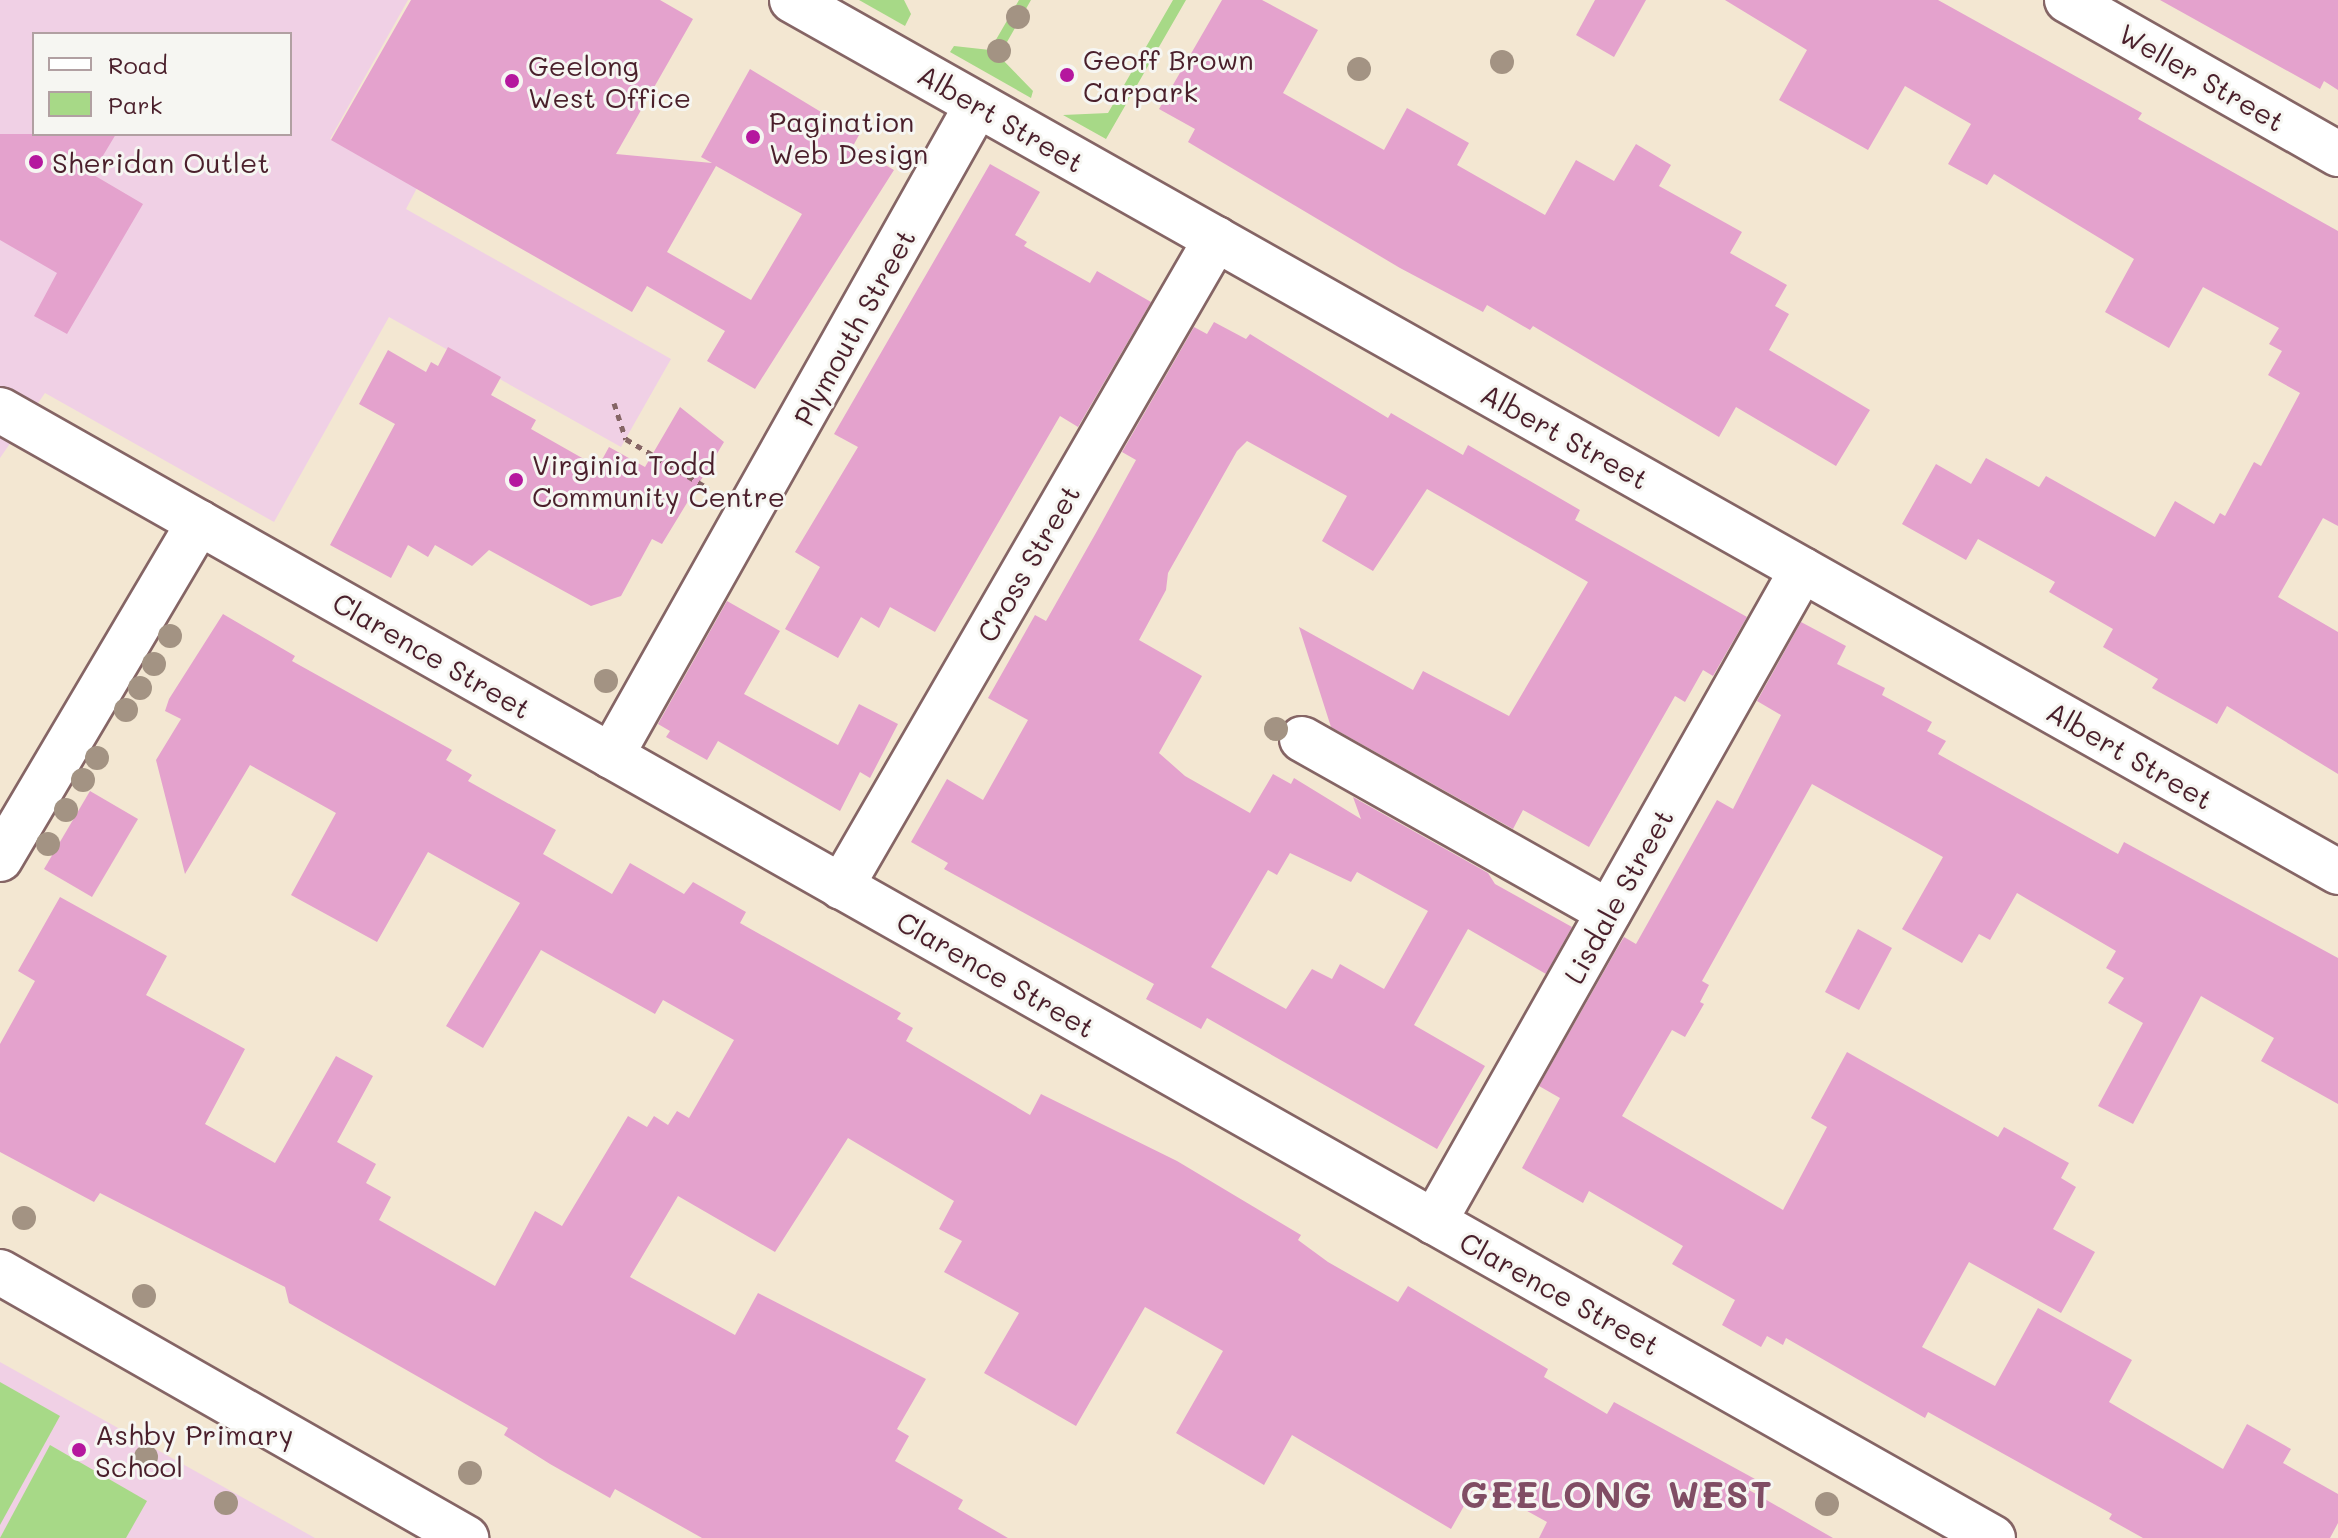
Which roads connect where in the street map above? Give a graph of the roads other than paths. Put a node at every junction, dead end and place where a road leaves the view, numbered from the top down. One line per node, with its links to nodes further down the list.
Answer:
1 (792, 0): 3 (street, Albert Street)
2 (2089, 6): 4 (street, Weller Street)
3 (977, 105): 5 (street, Albert Street); 10 (street, Plymouth Street)
4 (2338, 154)
5 (1216, 239): 8 (street, Albert Street); 13 (street, Cross Street)
6 (0, 410): 7 (street, Clarence Street)
7 (199, 523): 10 (street, Clarence Street); 11 (street)
8 (1802, 570): 12 (street, Albert Street); 14 (street, Lisdale Street)
9 (1302, 739): 14 (street)
10 (611, 756): 13 (street, Clarence Street)
11 (0, 859)
12 (2338, 872)
13 (841, 887): 15 (street, Clarence Street)
14 (1609, 912): 15 (street, Lisdale Street)
15 (1434, 1222): 18 (street, Clarence Street)
16 (0, 1272): 17 (street)
17 (466, 1538)
18 (1993, 1538)

